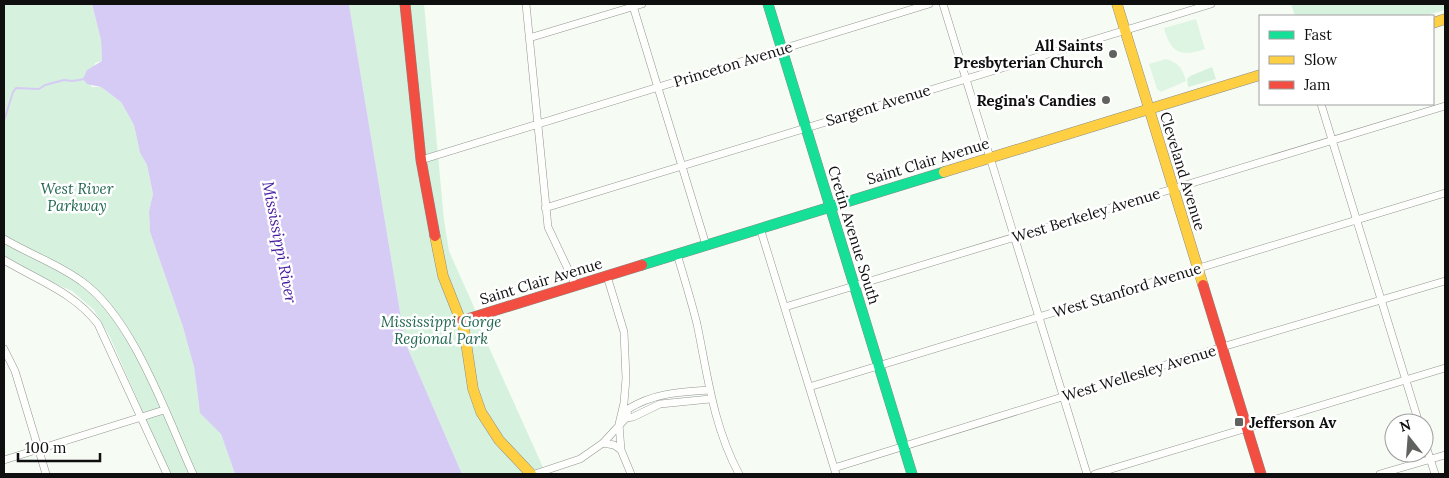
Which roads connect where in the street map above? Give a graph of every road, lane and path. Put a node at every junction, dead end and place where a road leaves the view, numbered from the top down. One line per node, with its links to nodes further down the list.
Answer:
1 (405, 4): 23 (street)
2 (526, 4): 11 (street)
3 (642, 4): 9 (street)
4 (768, 4): 12 (street, Cretin Avenue South)
5 (929, 4): 12 (street, Princeton Avenue)
6 (943, 4): 14 (street)
7 (1117, 4): 10 (street, Cleveland Avenue)
8 (1212, 4): 10 (street, Sargent Avenue)
9 (633, 6): 11 (street); 15 (street)
10 (1125, 29): 14 (street, Sargent Avenue); 18 (street, Cleveland Avenue)
11 (529, 38): 19 (street)
12 (782, 48): 15 (street, Princeton Avenue); 20 (street, Cretin Avenue South)
13 (1259, 75): 18 (street, Saint Clair Avenue)
14 (965, 78): 20 (street, Sargent Avenue); 22 (street)
15 (658, 87): 19 (street, Princeton Avenue); 24 (street)
16 (1321, 105): 21 (street)
17 (1445, 106): 21 (street, West Berkeley Avenue)
18 (1148, 108): 22 (street, Saint Clair Avenue); 25 (street, Cleveland Avenue)
19 (537, 124): 23 (street, Princeton Avenue); 28 (street)
20 (806, 128): 24 (street, Sargent Avenue); 27 (street, Cretin Avenue South)
21 (1332, 140): 25 (street, West Berkeley Avenue); 29 (street)
22 (989, 158): 27 (street, Saint Clair Avenue); 31 (street)
23 (422, 160): 44 (street)
24 (682, 166): 28 (street, Sargent Avenue); 33 (street)
25 (1173, 188): 31 (street, West Berkeley Avenue); 36 (street, Cleveland Avenue)
26 (1445, 193): 29 (street, West Stanford Avenue)
27 (830, 206): 30 (street, Saint Clair Avenue); 40 (street, Cretin Avenue South)
28 (546, 208): 39 (street)
29 (1356, 220): 36 (street, West Stanford Avenue); 41 (street)
30 (760, 228): 33 (street, Saint Clair Avenue); 42 (street)
31 (1014, 237): 40 (street, West Berkeley Avenue); 43 (street)
32 (4, 239): 54 (street)
33 (706, 245): 34 (street, Saint Clair Avenue)
34 (677, 254): 37 (street, Saint Clair Avenue); 51 (street)
35 (4, 260): 56 (street)
36 (1198, 268): 43 (street, West Stanford Avenue); 45 (street, Cleveland Avenue)
37 (607, 276): 39 (street, Saint Clair Avenue); 58 (street)
38 (1445, 281): 41 (street, West Wellesley Avenue)
39 (576, 286): 44 (street, Saint Clair Avenue)
40 (854, 287): 42 (street, West Berkeley Avenue); 47 (street, Cretin Avenue South)
41 (1381, 300): 45 (street, West Wellesley Avenue); 49 (street)
42 (785, 307): 50 (street)
43 (1038, 317): 47 (street, West Stanford Avenue); 52 (street)
44 (461, 321): 70 (street)
45 (1222, 348): 52 (street, West Wellesley Avenue); 59 (street, Cleveland Avenue)
46 (4, 349): 62 (street)
47 (879, 366): 50 (street, West Stanford Avenue); 61 (street, Cretin Avenue South)
48 (1445, 368): 49 (street)
49 (1405, 380): 55 (street); 59 (street)
50 (810, 387): 66 (street)
51 (709, 390): 53 (street); 57 (street)
52 (1063, 397): 61 (street, West Wellesley Avenue); 75 (street)
53 (710, 398): 57 (street); 73 (street)
54 (164, 410): 56 (street); 69 (street)
55 (1416, 413)
56 (141, 418): 62 (street); 68 (street)
57 (626, 418): 58 (street)
58 (619, 424): 60 (street); 63 (street)
59 (1247, 428): 76 (street); 77 (street, Cleveland Avenue)
60 (603, 443): 63 (street); 71 (street)
61 (903, 446): 66 (street, West Wellesley Avenue); 74 (street, Cretin Avenue South)
62 (38, 450): 64 (street); 67 (street)
63 (621, 450): 72 (street)
64 (4, 460)
65 (1417, 463): 78 (street)
66 (835, 471)
67 (46, 474)
68 (166, 474)
69 (193, 474)
70 (531, 474)
71 (535, 474)
72 (631, 474)
73 (739, 474)
74 (912, 474)
75 (1087, 474)
76 (1095, 474)
77 (1261, 474)
78 (1380, 474)

